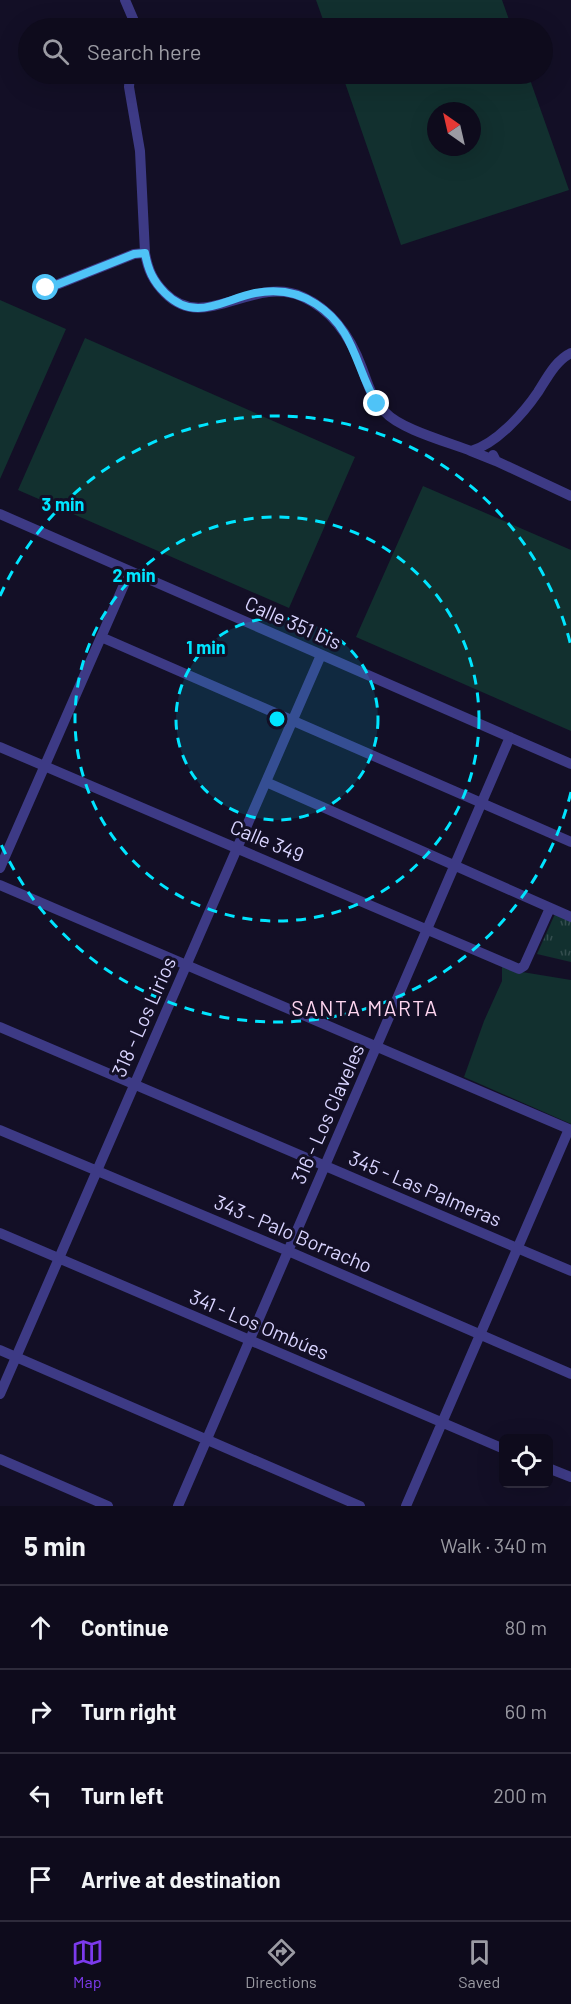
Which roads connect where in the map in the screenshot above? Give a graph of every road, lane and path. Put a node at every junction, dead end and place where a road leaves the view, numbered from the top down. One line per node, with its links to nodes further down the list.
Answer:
1 (125, 0): 2 (street)
2 (133, 18)
3 (129, 84): 4 (street)
4 (145, 253): 5 (street); 8 (street)
5 (46, 288)
6 (571, 352): 7 (street)
7 (489, 444): 8 (street); 9 (street)
8 (471, 452): 9 (street)
9 (496, 461): 10 (street)
10 (571, 496)
11 (0, 514): 12 (street, Calle 351 bis)
12 (130, 571): 13 (street); 14 (street, Calle 351 bis)
13 (101, 637): 15 (street); 19 (street)
14 (321, 655): 15 (street, 318 - Los Lirios); 16 (street, Calle 351 bis)
15 (293, 719): 20 (street, 318 - Los Lirios); 21 (street)
16 (510, 737): 18 (street, Calle 351 bis); 21 (street, 316 - Los Claveles)
17 (0, 747): 19 (street, Calle 349)
18 (571, 764)
19 (45, 766): 23 (street, Calle 349); 25 (street)
20 (266, 782): 23 (street, 318 - Los Lirios); 24 (street)
21 (481, 804): 22 (street); 24 (street, 316 - Los Claveles)
22 (571, 842)
23 (237, 848): 29 (street, Calle 349); 30 (street, 318 - Los Lirios)
24 (454, 866): 27 (street); 29 (street, 316 - Los Claveles)
25 (0, 868)
26 (0, 885): 30 (street)
27 (550, 908): 28 (street); 29 (street, Calle 349)
28 (571, 917)
29 (427, 930): 32 (street, 316 - Los Claveles)
30 (186, 965): 32 (street); 33 (street, 318 - Los Lirios)
31 (0, 1027): 33 (street, 345 - Las Palmeras)
32 (376, 1047): 35 (street); 36 (street, 316 - Los Claveles)
33 (134, 1085): 36 (street, 345 - Las Palmeras); 37 (street, 318 - Los Lirios)
34 (0, 1130): 37 (street, 343 - Palo Borracho)
35 (570, 1130): 39 (street)
36 (325, 1166): 39 (street, 345 - Las Palmeras); 40 (street, 316 - Los Claveles)
37 (96, 1172): 40 (street, 343 - Palo Borracho); 41 (street, 318 - Los Lirios)
38 (0, 1233): 41 (street, 341 - Los Ombúes)
39 (516, 1248): 42 (street, 345 - Las Palmeras); 43 (street)
40 (288, 1251): 43 (street, 343 - Palo Borracho); 44 (street, 316 - Los Claveles)
41 (58, 1259): 44 (street, 341 - Los Ombúes); 46 (street, 318 - Los Lirios)
42 (571, 1271)
43 (480, 1334): 47 (street, 343 - Palo Borracho); 49 (street)
44 (250, 1340): 49 (street, 341 - Los Ombúes); 50 (street, 316 - Los Claveles)
45 (0, 1350): 46 (street)
46 (16, 1357): 48 (street, 318 - Los Lirios); 50 (street)
47 (571, 1374)
48 (0, 1394)
49 (441, 1424): 51 (street, 341 - Los Ombúes); 58 (street)
50 (206, 1440): 56 (street, 316 - Los Claveles); 57 (street)
51 (499, 1447)
52 (0, 1459): 55 (street)
53 (553, 1470): 54 (street)
54 (571, 1477)
55 (108, 1506)
56 (178, 1506)
57 (360, 1506)
58 (406, 1506)

